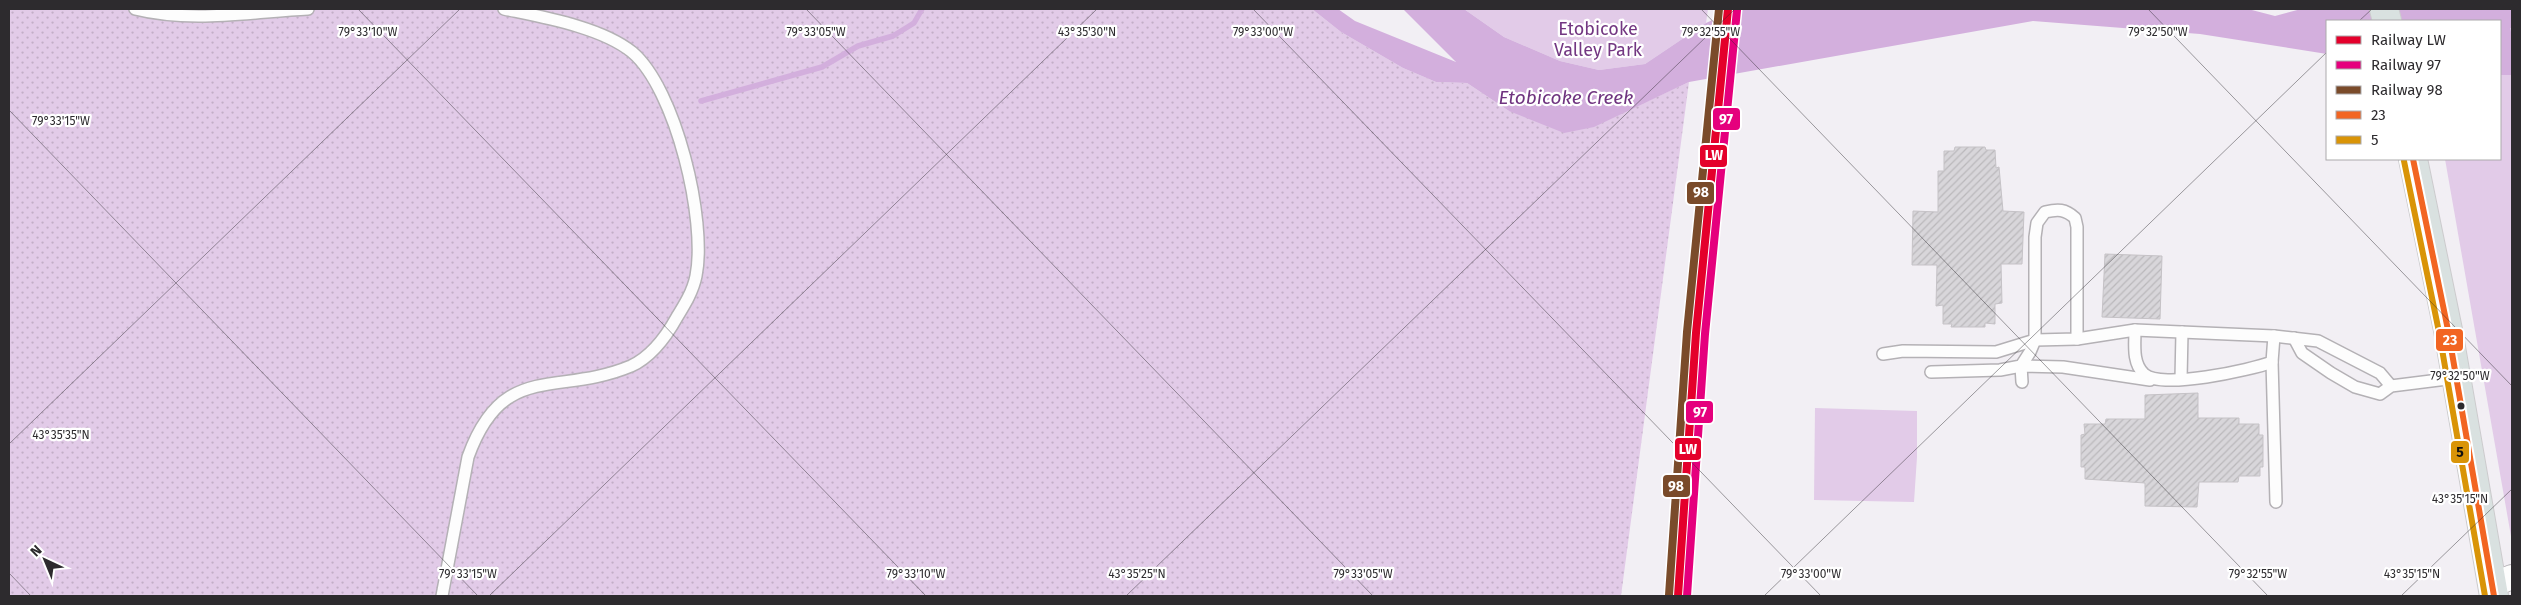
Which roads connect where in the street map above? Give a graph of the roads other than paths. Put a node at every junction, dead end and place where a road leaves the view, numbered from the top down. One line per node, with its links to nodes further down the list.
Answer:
1 (135, 9): 2 (lane)
2 (308, 9)
3 (504, 9): 22 (lane)
4 (2413, 160): 15 (main road)
5 (2135, 330): 6 (lane); 9 (lane); 17 (lane)
6 (2182, 332): 7 (lane); 16 (lane)
7 (2274, 336): 8 (lane); 12 (lane)
8 (2294, 338): 19 (lane); 19 (lane)
9 (2077, 339): 10 (lane); 10 (lane)
10 (2035, 340): 11 (lane); 13 (lane)
11 (1883, 354)
12 (2272, 362): 16 (lane); 20 (lane)
13 (2021, 366): 14 (lane); 17 (lane); 18 (lane)
14 (1931, 372)
15 (2455, 378): 19 (lane); 21 (main road)
16 (2182, 379): 17 (lane)
17 (2153, 380)
18 (2022, 382)
19 (2391, 386)
20 (2276, 502)
21 (2499, 586)
22 (442, 596)

